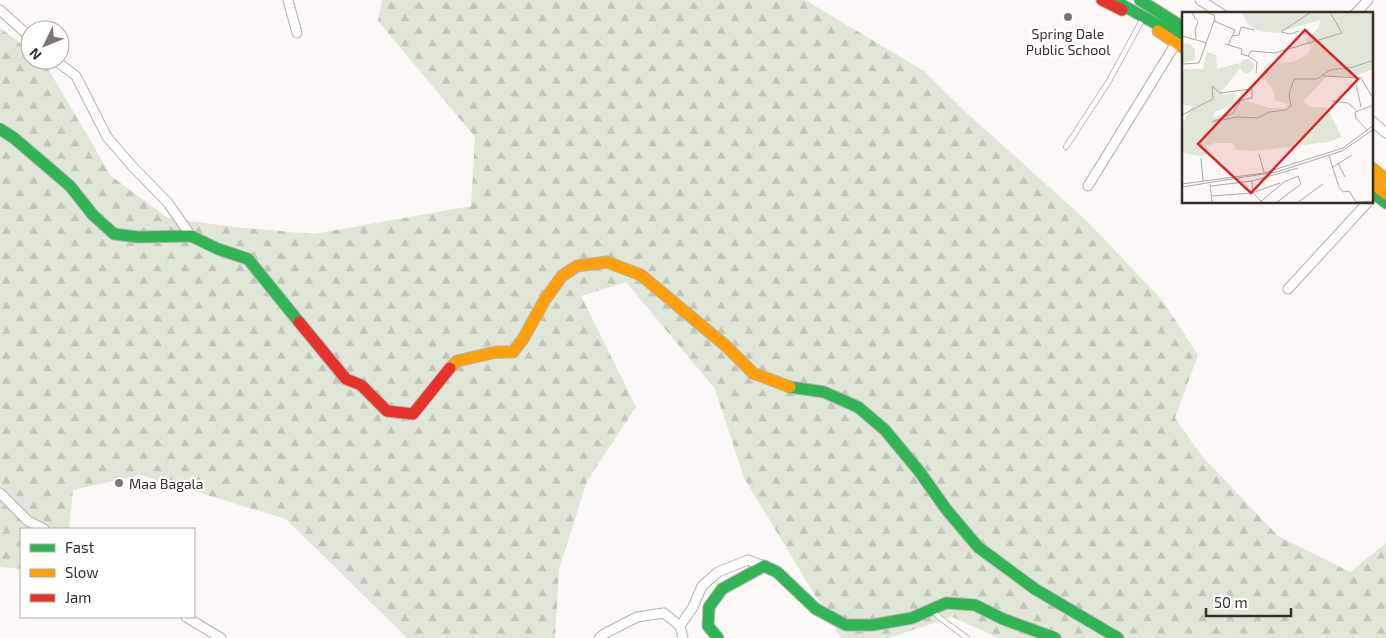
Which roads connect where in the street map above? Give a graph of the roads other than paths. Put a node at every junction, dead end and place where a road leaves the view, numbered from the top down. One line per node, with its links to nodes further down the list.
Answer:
1 (288, 0): 15 (street)
2 (1102, 0): 12 (street)
3 (1112, 0): 16 (street)
4 (1140, 0): 13 (street)
5 (1152, 0): 11 (street)
6 (1200, 0): 9 (street)
7 (1368, 0): 10 (street)
8 (0, 10): 14 (street)
9 (1219, 12)
10 (1358, 12)
11 (1182, 19)
12 (1142, 20): 16 (street); 21 (lane)
13 (1182, 27)
14 (20, 28)
15 (298, 32)
16 (1181, 43): 26 (street)
17 (68, 70): 30 (street)
18 (1374, 123): 20 (street)
19 (0, 129): 30 (street)
20 (1386, 133)
21 (1066, 147)
22 (1374, 163): 24 (street)
23 (1374, 170): 25 (street)
24 (1386, 172)
25 (1386, 179)
26 (1088, 186)
27 (1375, 196): 28 (street)
28 (1386, 203)
29 (1368, 204): 31 (street)
30 (191, 236): 44 (street)
31 (1288, 289)
32 (0, 493): 33 (street)
33 (42, 528)
34 (764, 566): 35 (street); 37 (street); 41 (street)
35 (931, 609): 42 (lane); 43 (street)
36 (188, 618): 38 (street)
37 (680, 626): 39 (street); 40 (street)
38 (221, 638)
39 (599, 638)
40 (683, 638)
41 (718, 638)
42 (967, 638)
43 (1055, 638)
44 (1118, 638)

